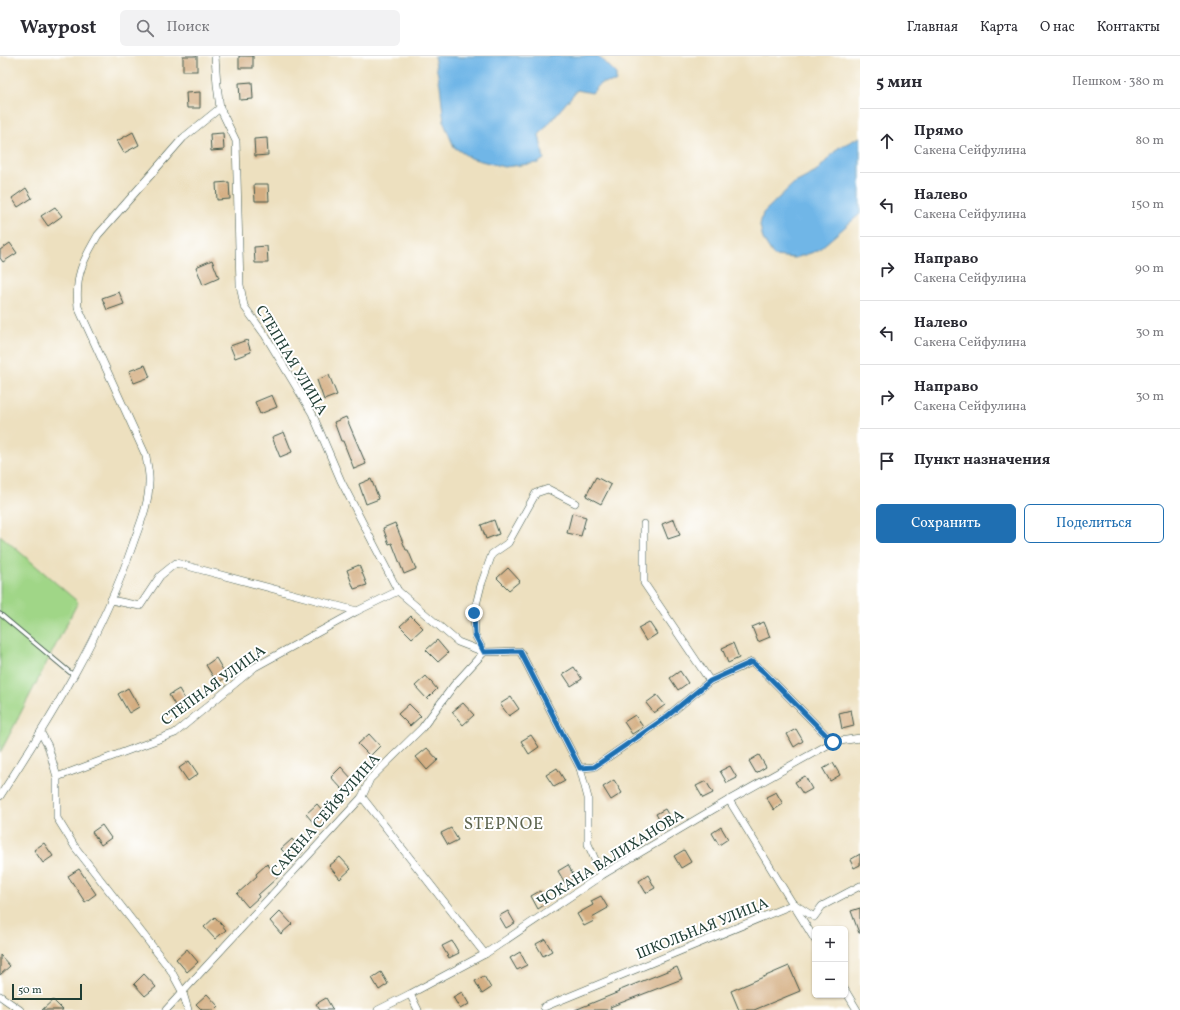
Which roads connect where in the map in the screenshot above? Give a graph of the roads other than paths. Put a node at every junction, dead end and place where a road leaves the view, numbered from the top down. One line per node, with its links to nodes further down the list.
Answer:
1 (215, 56): 2 (street, СТЕПНАЯ УЛИЦА)
2 (220, 108): 5 (street, СТЕПНАЯ УЛИЦА); 6 (street)
3 (575, 503): 9 (street)
4 (644, 524): 11 (street)
5 (398, 591): 7 (street, СТЕПНАЯ УЛИЦА); 9 (street, СТЕПНАЯ УЛИЦА)
6 (111, 600): 7 (street); 10 (street)
7 (357, 611): 16 (street, СТЕПНАЯ УЛИЦА)
8 (0, 614): 10 (lane)
9 (484, 652): 15 (street); 18 (street, САКЕНА СЕЙФУЛИНА)
10 (74, 676): 12 (street)
11 (710, 681): 14 (street); 15 (street)
12 (41, 733): 16 (street); 17 (street)
13 (860, 738): 14 (street, ЧОКАНА ВАЛИХАНОВА)
14 (833, 742): 19 (street, ЧОКАНА ВАЛИХАНОВА)
15 (580, 768): 20 (street)
16 (57, 777): 25 (street)
17 (0, 796)
18 (362, 797): 24 (street); 25 (street, САКЕНА СЕЙФУЛИНА)
19 (729, 800): 20 (street, ЧОКАНА ВАЛИХАНОВА); 22 (street)
20 (602, 875): 24 (street, ЧОКАНА ВАЛИХАНОВА)
21 (860, 886): 22 (street)
22 (794, 904): 23 (street); 29 (street, ШКОЛЬНАЯ УЛИЦА)
23 (812, 935)
24 (485, 954): 26 (street, ЧОКАНА ВАЛИХАНОВА)
25 (183, 993): 31 (street, САКЕНА СЕЙФУЛИНА); 32 (street)
26 (410, 994): 33 (street, ЧОКАНА ВАЛИХАНОВА); 34 (street)
27 (848, 995): 35 (street)
28 (0, 996): 30 (street)
29 (544, 1007)
30 (20, 1010)
31 (166, 1010)
32 (188, 1010)
33 (378, 1010)
34 (418, 1010)
35 (857, 1010)

